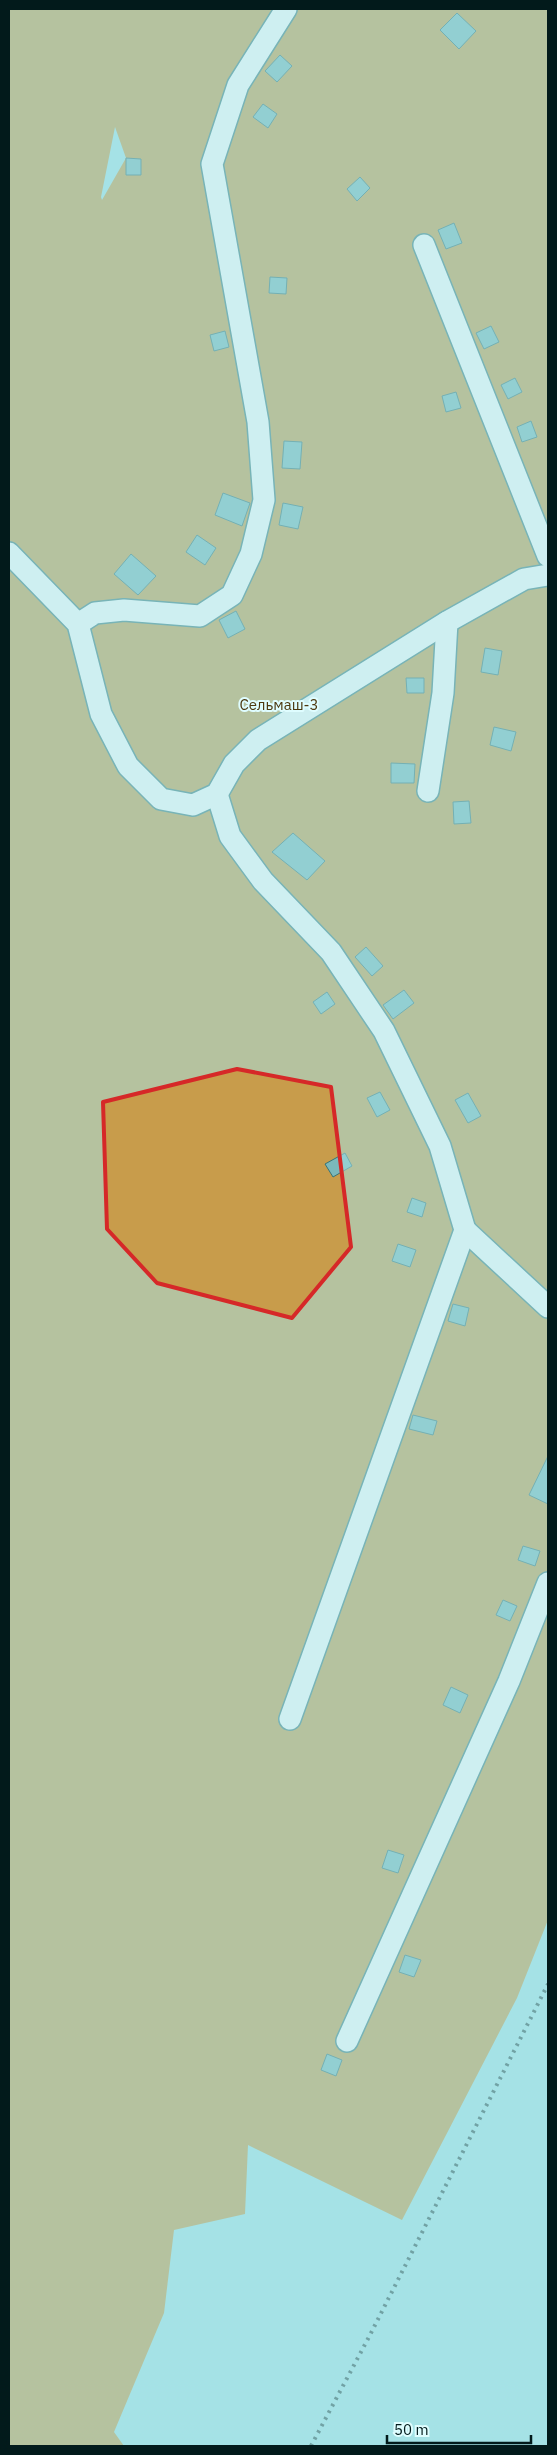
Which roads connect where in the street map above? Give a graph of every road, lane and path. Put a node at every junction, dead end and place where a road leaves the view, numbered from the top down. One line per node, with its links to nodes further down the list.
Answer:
1 (286, 9): 7 (lane)
2 (424, 245): 4 (lane)
3 (9, 553): 7 (lane)
4 (548, 556)
5 (548, 575): 6 (lane)
6 (447, 622): 8 (lane); 9 (lane)
7 (78, 624): 9 (lane)
8 (428, 791)
9 (217, 794): 10 (lane)
10 (465, 1230): 11 (lane); 13 (lane)
11 (548, 1307)
12 (548, 1583): 14 (lane)
13 (290, 1719)
14 (347, 2041)

